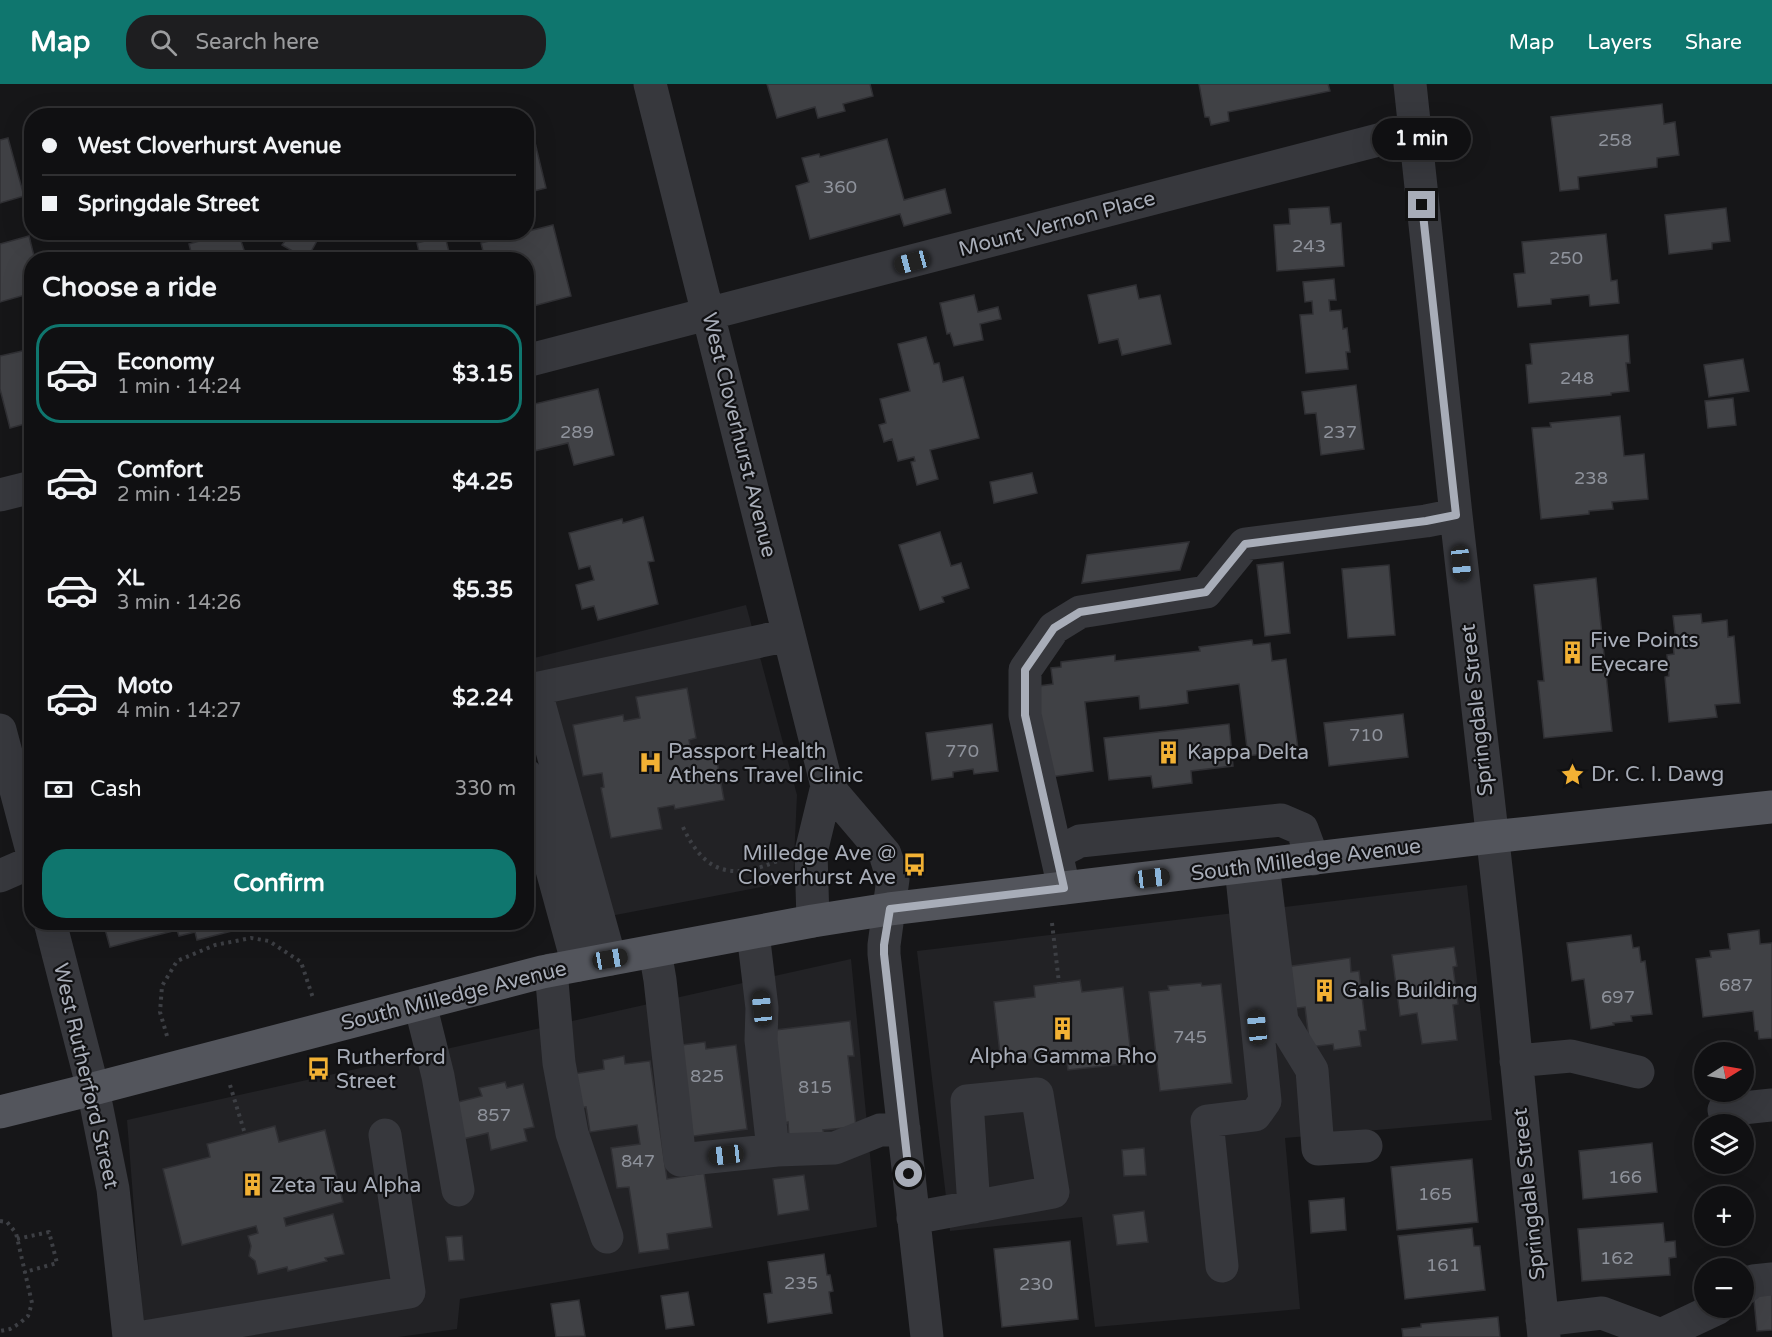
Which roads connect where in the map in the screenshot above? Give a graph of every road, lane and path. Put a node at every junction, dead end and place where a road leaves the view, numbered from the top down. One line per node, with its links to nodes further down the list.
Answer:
1 (650, 84): 4 (street, West Cloverhurst Avenue)
2 (1410, 84): 3 (street, Springdale Street)
3 (1414, 133): 4 (street, Mount Vernon Place); 8 (street, Springdale Street)
4 (708, 315): 5 (street, Mount Vernon Place); 9 (street, West Cloverhurst Avenue)
5 (534, 359)
6 (24, 489): 7 (street)
7 (0, 495)
8 (1456, 515): 16 (street, Springdale Street); 18 (street)
9 (789, 635): 11 (street, West Cloverhurst Avenue); 30 (street)
10 (0, 730): 14 (street)
11 (826, 786): 24 (street, West Cloverhurst Avenue); 25 (street, West Cloverhurst Avenue)
12 (1772, 807): 16 (main road, South Milledge Avenue)
13 (534, 816): 31 (street)
14 (24, 821)
15 (683, 827): 19 (path)
16 (1491, 837): 20 (main road, South Milledge Avenue); 36 (street, Springdale Street)
17 (24, 850): 22 (street)
18 (1056, 853): 20 (street); 23 (street)
19 (788, 856)
20 (1313, 859): 21 (main road, South Milledge Avenue)
21 (1252, 866): 23 (main road, South Milledge Avenue); 46 (street); 54 (street)
22 (0, 876)
23 (1064, 888): 24 (main road, South Milledge Avenue)
24 (890, 909): 25 (main road, South Milledge Avenue); 43 (street, West Cloverhurst Avenue)
25 (813, 921): 28 (main road, South Milledge Avenue)
26 (1052, 923): 32 (path)
27 (52, 930): 39 (street, West Rutherford Street)
28 (753, 933): 29 (main road, South Milledge Avenue); 47 (street)
29 (655, 951): 30 (main road, South Milledge Avenue); 47 (street)
30 (610, 959): 31 (main road, South Milledge Avenue)
31 (564, 968): 34 (main road, South Milledge Avenue); 52 (street)
32 (1059, 983)
33 (312, 994): 35 (path)
34 (420, 1004): 39 (main road, South Milledge Avenue); 48 (street)
35 (166, 1032)
36 (1516, 1061): 37 (street); 59 (street, Springdale Street)
37 (1638, 1072)
38 (230, 1084): 44 (path)
39 (93, 1089): 42 (main road, South Milledge Avenue); 62 (street, West Rutherford Street)
40 (1772, 1105): 41 (street)
41 (1724, 1110)
42 (0, 1112)
43 (904, 1129): 47 (street); 50 (street, West Cloverhurst Avenue)
44 (245, 1134)
45 (385, 1135): 63 (street)
46 (1366, 1146)
47 (773, 1150)
48 (458, 1190)
49 (974, 1207): 50 (street)
50 (913, 1218): 64 (street, West Cloverhurst Avenue)
51 (0, 1221): 53 (path)
52 (607, 1237)
53 (17, 1239): 55 (path); 55 (path)
54 (1222, 1266)
55 (25, 1272): 60 (path)
56 (1772, 1279): 57 (street)
57 (1754, 1281)
58 (1698, 1318): 61 (street)
59 (1543, 1329): 61 (street)
60 (0, 1331)
61 (1661, 1336)
62 (129, 1337)
63 (144, 1337)
64 (927, 1337)

